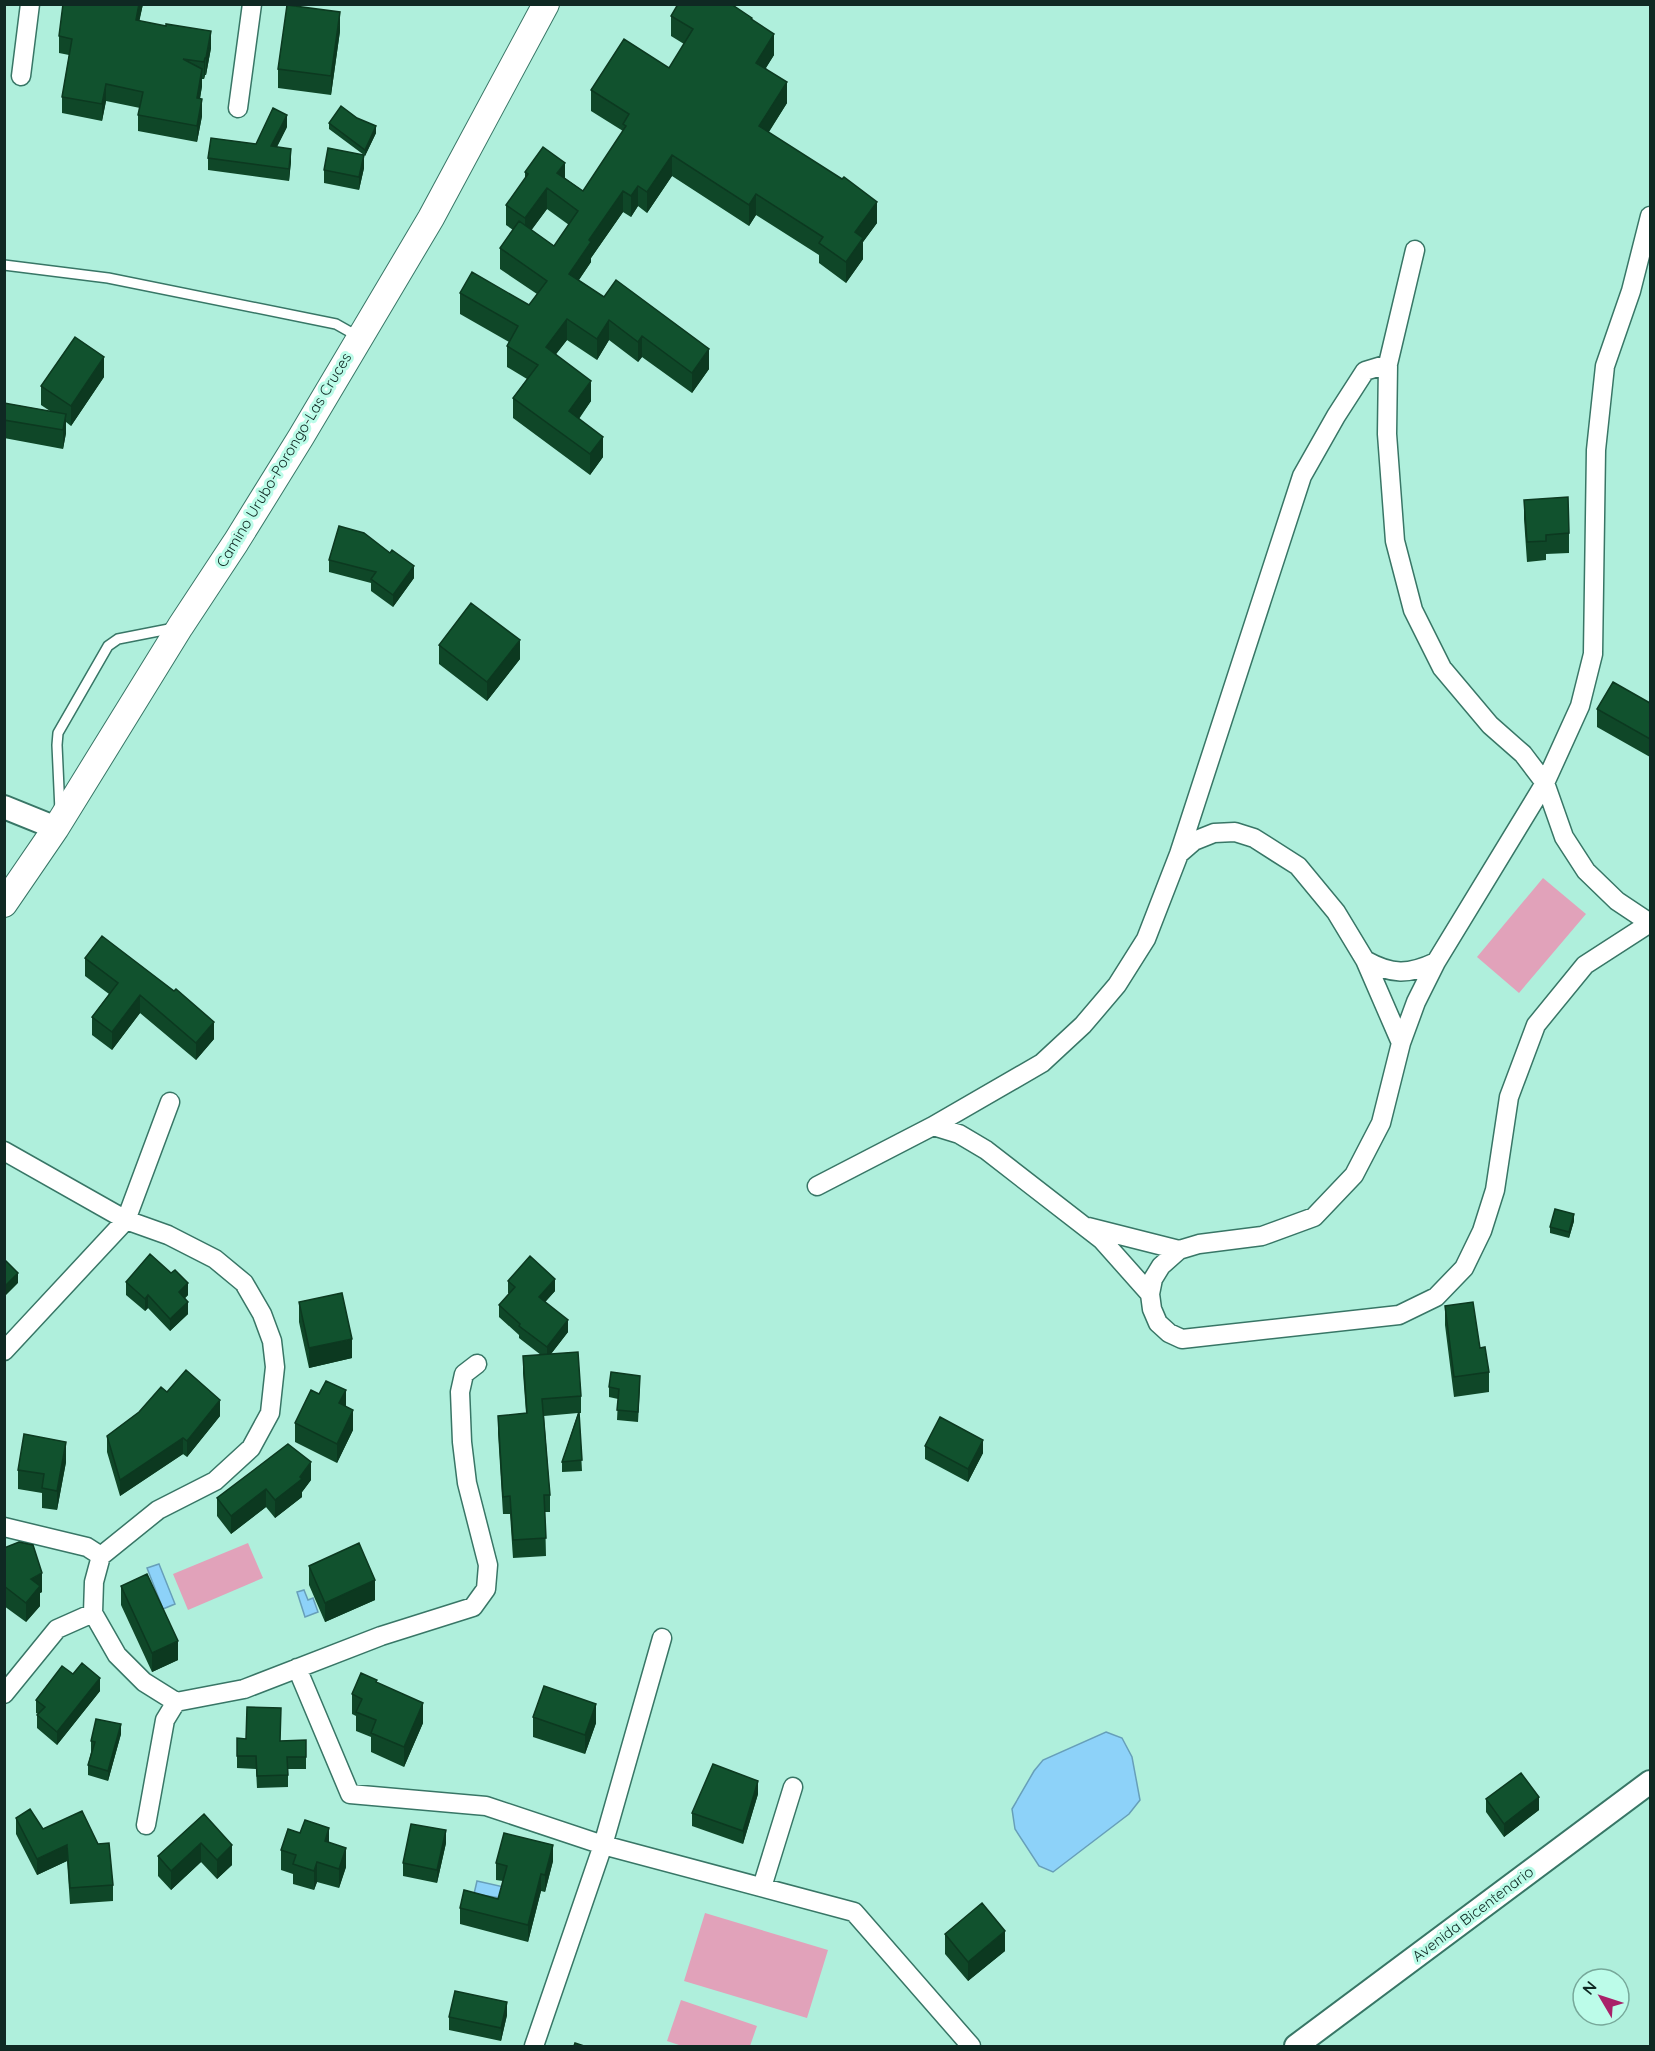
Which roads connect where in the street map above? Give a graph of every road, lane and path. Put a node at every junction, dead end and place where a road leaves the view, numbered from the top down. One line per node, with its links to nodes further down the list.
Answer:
1 (30, 4): 4 (street)
2 (252, 4): 5 (street)
3 (546, 4): 9 (main road, Camino Urubo-Porongo-Las Cruces)
4 (21, 76)
5 (238, 108)
6 (1650, 216): 12 (street)
7 (1415, 250): 10 (street)
8 (4, 265): 9 (lane)
9 (359, 337): 11 (main road, Camino Urubo-Porongo-Las Cruces)
10 (1388, 364): 12 (street); 15 (street)
11 (180, 627): 14 (main road, Camino Urubo-Porongo-Las Cruces); 14 (lane)
12 (1545, 783): 17 (street); 19 (street)
13 (4, 807): 14 (street)
14 (58, 824): 16 (main road, Camino Urubo-Porongo-Las Cruces)
15 (1179, 854): 18 (street); 22 (street)
16 (4, 904)
17 (1650, 923): 28 (street)
18 (1365, 960): 19 (street); 20 (street)
19 (1436, 962): 20 (street)
20 (1401, 1044): 27 (street)
21 (170, 1102): 25 (street)
22 (933, 1126): 24 (street); 26 (street)
23 (4, 1151): 25 (street)
24 (817, 1186)
25 (126, 1220): 29 (street); 32 (street)
26 (1083, 1226): 27 (street); 28 (street)
27 (1179, 1250): 28 (street)
28 (1150, 1294)
29 (4, 1351)
30 (477, 1364): 35 (street)
31 (4, 1527): 32 (street)
32 (101, 1556): 33 (street)
33 (93, 1613): 36 (street); 37 (street)
34 (662, 1638): 41 (street)
35 (297, 1668): 37 (street); 41 (street)
36 (4, 1694)
37 (176, 1702): 40 (street)
38 (1650, 1782): 45 (street, Avenida Bicentenario)
39 (793, 1787): 42 (street)
40 (146, 1825)
41 (603, 1845): 42 (street); 43 (street)
42 (762, 1887): 44 (street)
43 (534, 2046)
44 (971, 2046)
45 (1296, 2046)

